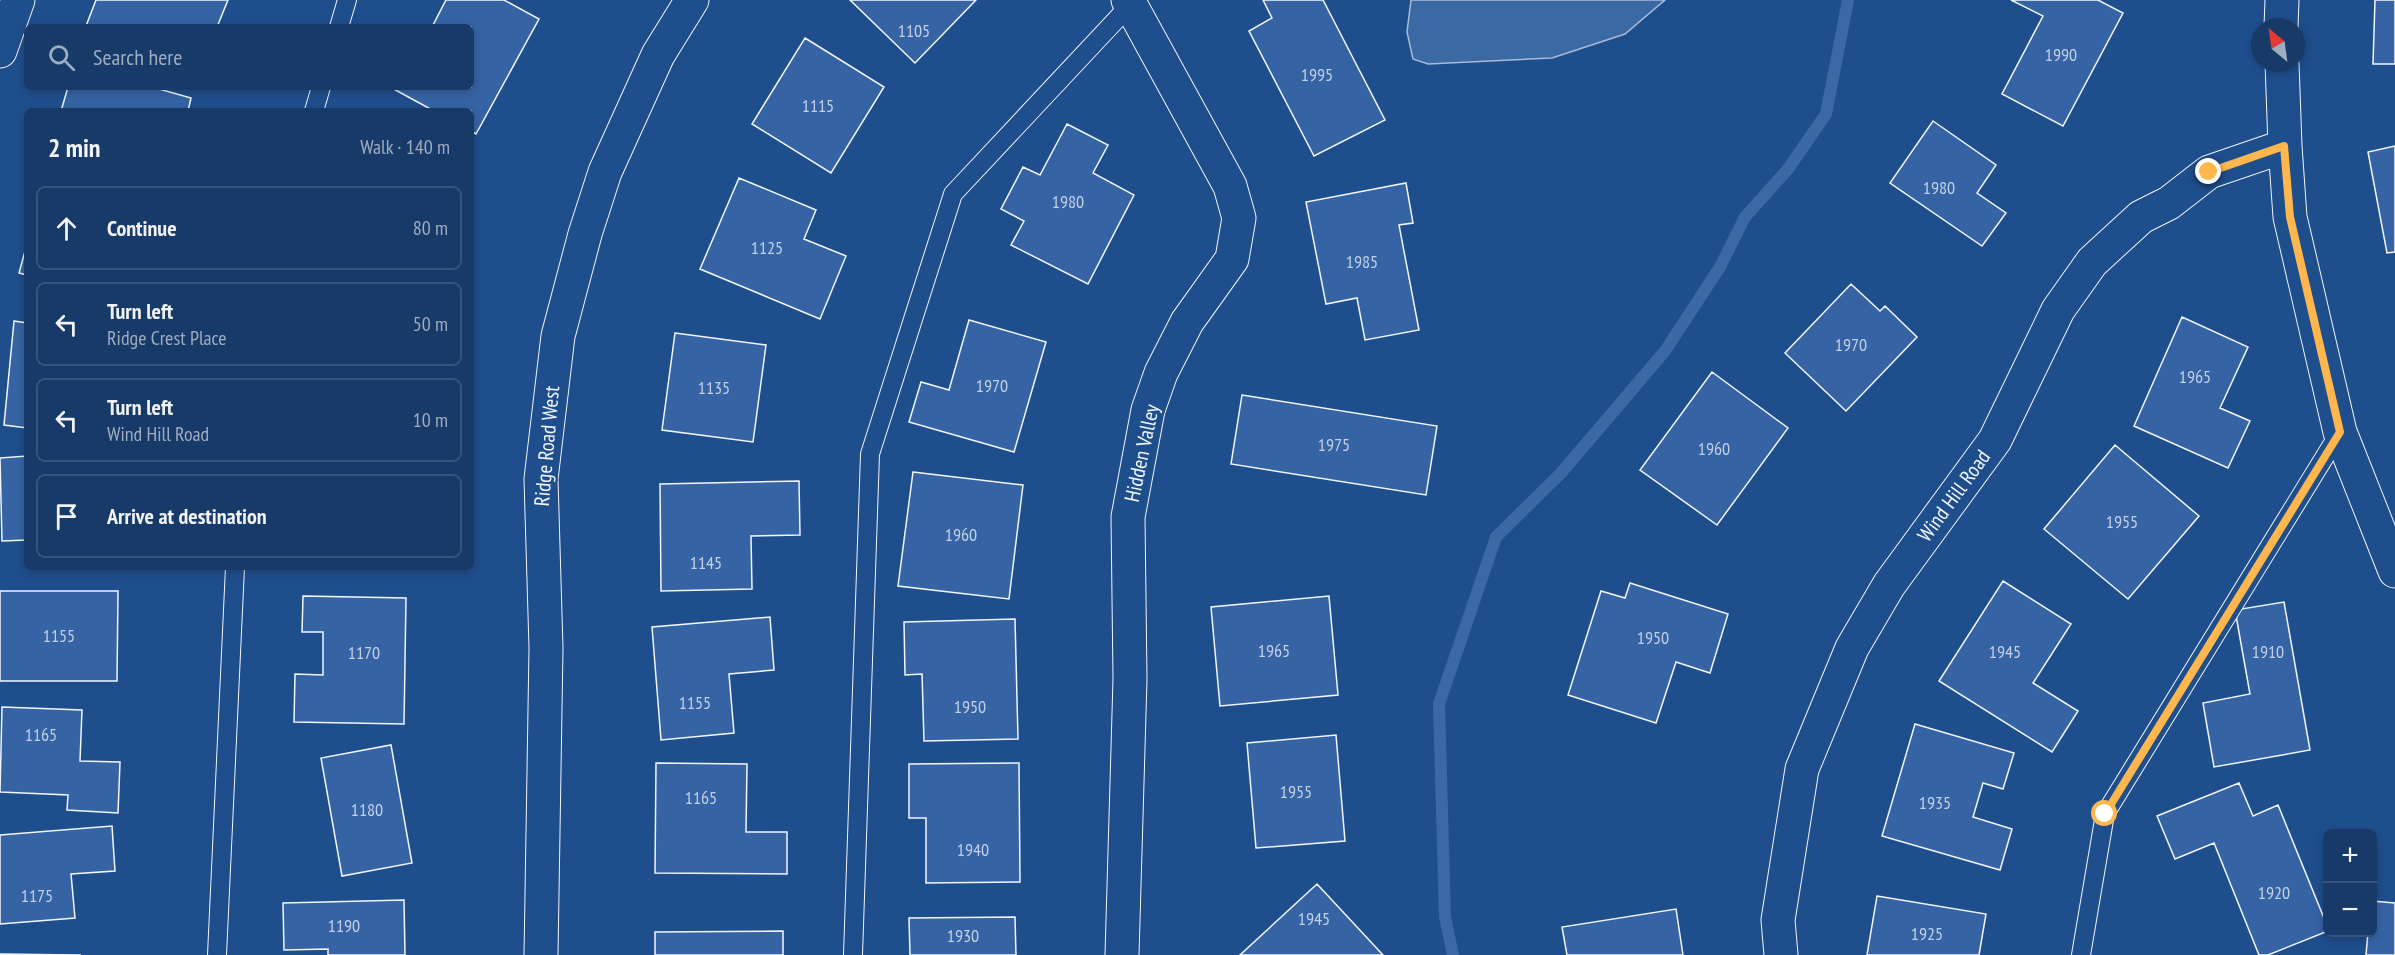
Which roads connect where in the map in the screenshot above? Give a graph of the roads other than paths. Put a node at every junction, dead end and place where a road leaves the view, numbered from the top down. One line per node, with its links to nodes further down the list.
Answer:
1 (18, 0): 8 (street)
2 (347, 0): 7 (lane)
3 (692, 0): 17 (street, Ridge Road West)
4 (2282, 0): 6 (street)
5 (1129, 2): 18 (lane); 19 (street, Hidden Valley)
6 (2281, 18)
7 (340, 24)
8 (0, 51)
9 (2282, 72): 12 (street)
10 (320, 90): 11 (lane)
11 (315, 108)
12 (2284, 146): 13 (street); 20 (street, Wind Hill Road)
13 (2340, 432): 15 (street); 21 (lane)
14 (235, 570): 16 (lane)
15 (2395, 571)
16 (217, 955)
17 (541, 955)
18 (853, 955)
19 (1122, 955)
20 (1780, 955)
21 (2081, 955)

